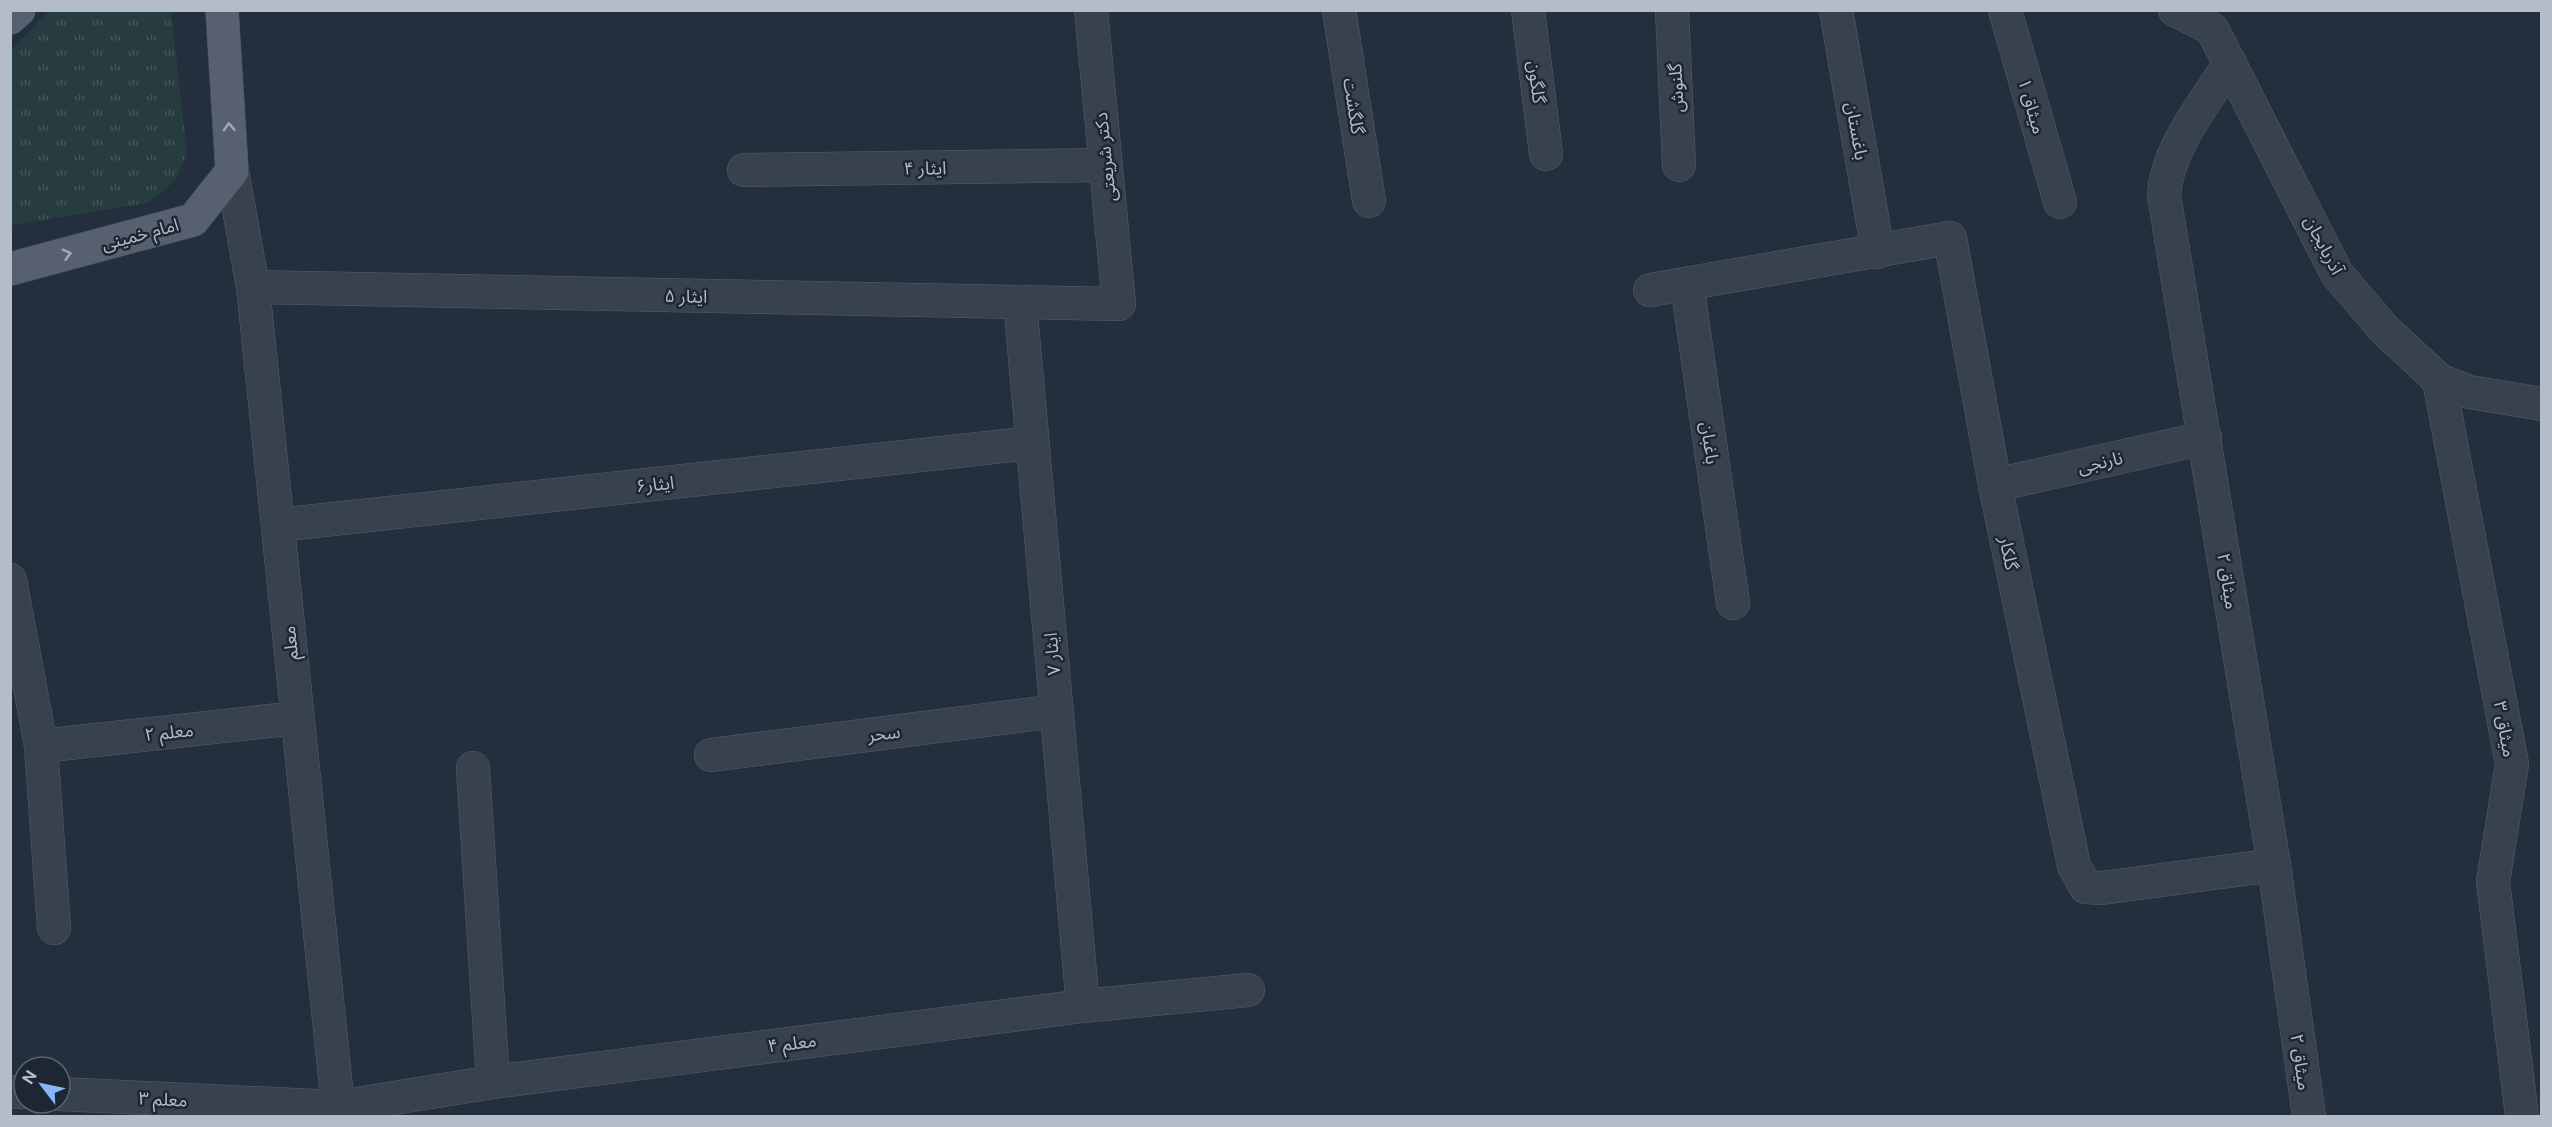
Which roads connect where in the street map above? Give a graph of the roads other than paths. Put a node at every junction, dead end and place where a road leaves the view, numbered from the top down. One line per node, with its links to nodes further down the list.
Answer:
1 (19, 10): 10 (main road)
2 (222, 10): 16 (main road, one-way to 2)
3 (1090, 10): 13 (street, دکتر شریعتی)
4 (1339, 10): 17 (street, گلگشت)
5 (1528, 10): 12 (street, گلگون)
6 (1672, 10): 14 (street, گلنوش)
7 (1836, 10): 19 (street, باغستان)
8 (2005, 10): 18 (street, میثاق ۱)
9 (2175, 10): 11 (street, آذربایجان)
10 (10, 18)
11 (2230, 63): 26 (street, آذربایجان); 28 (street, میثاق ۲)
12 (1546, 154)
13 (1106, 165): 15 (street, ایثار ۴); 25 (street, دکتر شریعتی)
14 (1679, 165)
15 (744, 170)
16 (232, 171): 20 (main road, امام خمینی, one-way to 16); 22 (street, معلم)
17 (1369, 201)
18 (2060, 202)
19 (1878, 252): 21 (street); 30 (street, گلکار)
20 (10, 269)
21 (1687, 284): 23 (street); 33 (street, باغبان)
22 (253, 287): 24 (street, ایثار ۵); 31 (street, معلم)
23 (1650, 290)
24 (1020, 302): 25 (street, ایثار ۵); 29 (street, ایثار ۷)
25 (1119, 304)
26 (2439, 380): 27 (street, آذربایجان); 47 (street, میثاق ۳)
27 (2541, 404)
28 (2205, 438): 30 (street, نارنجی); 39 (street, میثاق ۲)
29 (1032, 443): 31 (street, ایثار۶); 34 (street, ایثار ۷)
30 (1995, 485): 39 (street, گلکار)
31 (278, 525): 35 (street, معلم)
32 (10, 580): 36 (street)
33 (1732, 603)
34 (1057, 711): 37 (street, سحر); 42 (street, ایثار ۷)
35 (297, 718): 36 (street, معلم ۲); 45 (street, معلم)
36 (41, 746): 40 (street)
37 (711, 755)
38 (473, 768): 43 (street)
39 (2274, 865): 46 (street, میثاق ۲)
40 (54, 928)
41 (1248, 990): 42 (street, معلم ۴)
42 (1083, 1006): 43 (street, معلم ۴)
43 (493, 1082): 45 (street, معلم ۴)
44 (76, 1102): 45 (street, معلم ۳)
45 (338, 1112)
46 (2309, 1116)
47 (2522, 1116)

